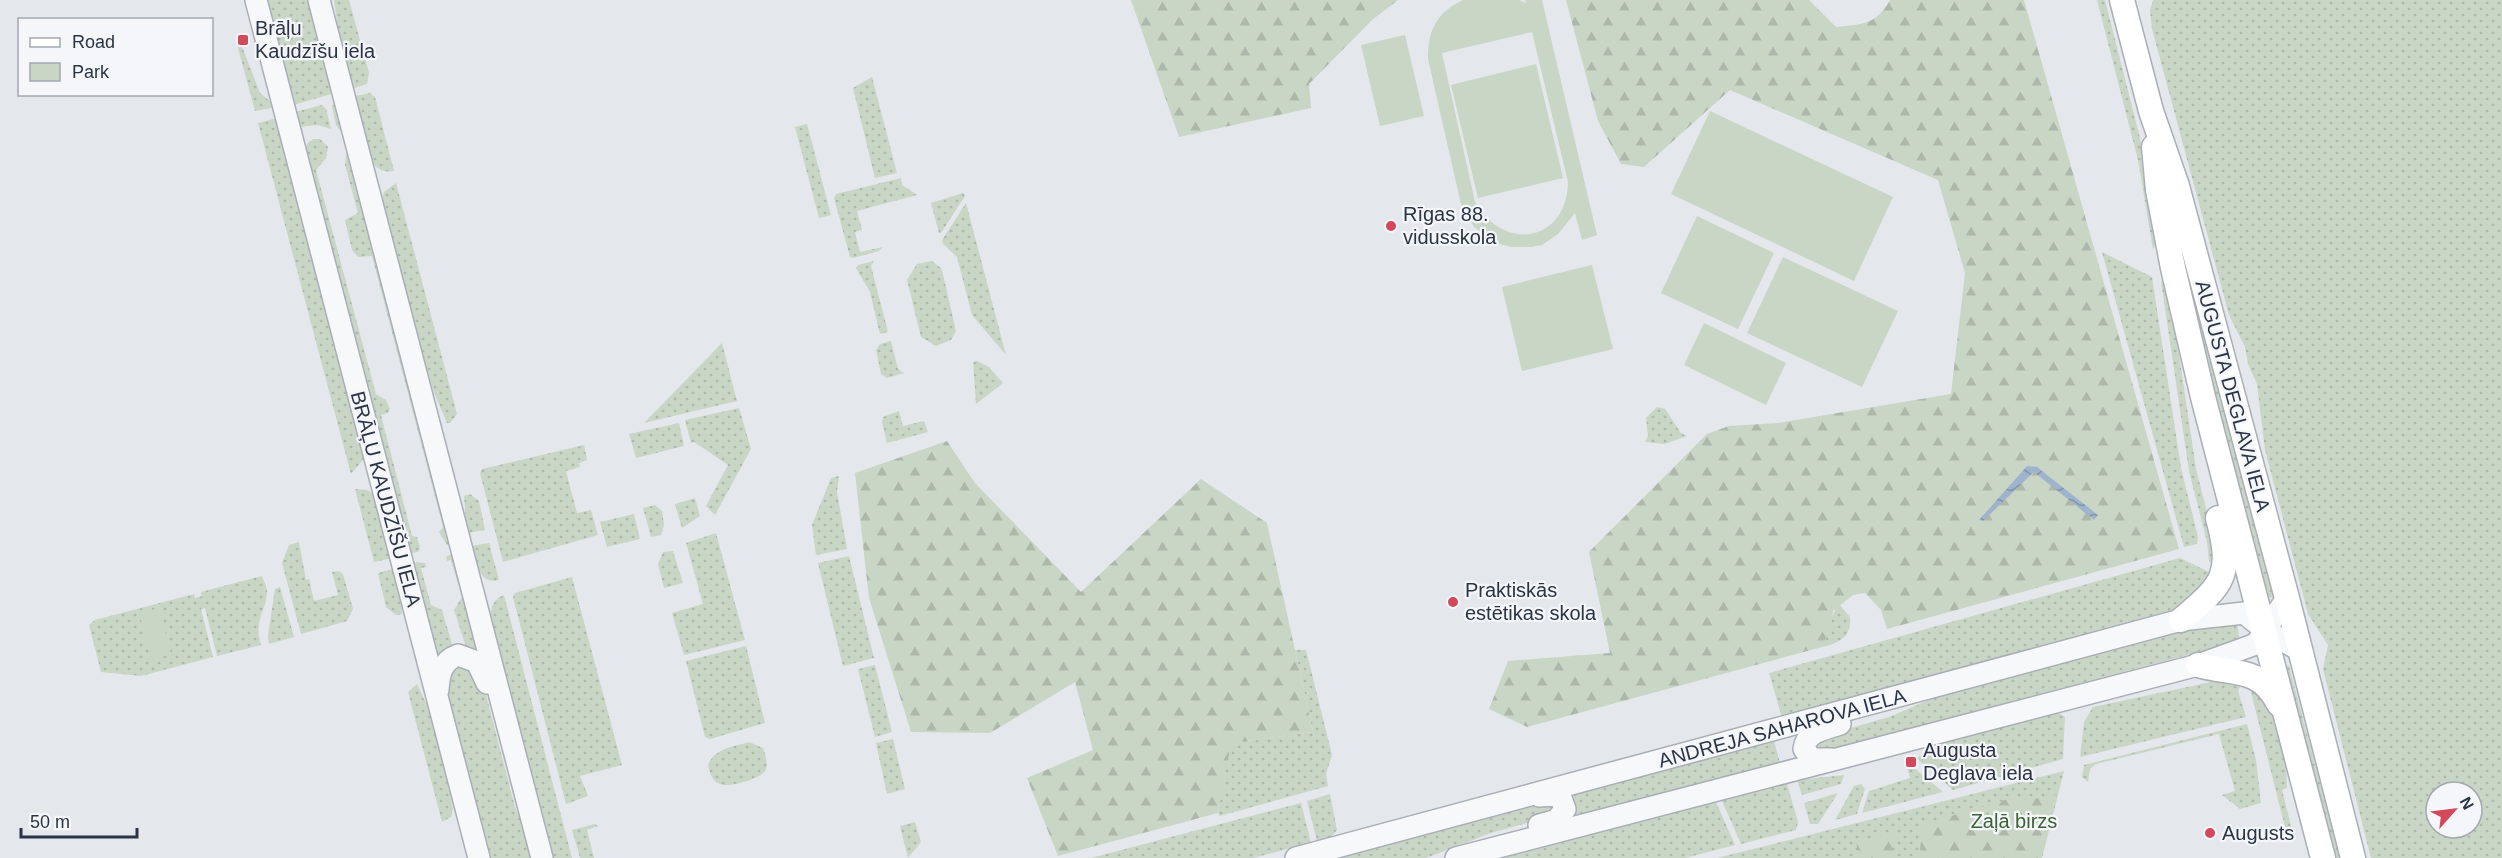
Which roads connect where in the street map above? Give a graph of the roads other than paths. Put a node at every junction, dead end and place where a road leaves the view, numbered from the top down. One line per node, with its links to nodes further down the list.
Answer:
1 (256, 0): 12 (street, BRĀĻU KAUDZĪŠU IELA)
2 (319, 0): 16 (street)
3 (2122, 0): 4 (main road, AUGUSTA DEGLAVA IELA)
4 (2151, 111): 5 (main road, AUGUSTA DEGLAVA IELA); 6 (main road, AUGUSTA DEGLAVA IELA)
5 (2225, 487): 7 (main road); 8 (main road, AUGUSTA DEGLAVA IELA)
6 (2287, 598): 8 (street); 9 (main road, AUGUSTA DEGLAVA IELA)
7 (2181, 620): 8 (street, ANDREJA SAHAROVA IELA); 11 (street, ANDREJA SAHAROVA IELA)
8 (2265, 630): 9 (street, ANDREJA SAHAROVA IELA); 10 (street); 13 (main road, AUGUSTA DEGLAVA IELA)
9 (2299, 650): 23 (main road, AUGUSTA DEGLAVA IELA)
10 (2198, 665): 13 (main road); 14 (street)
11 (1920, 691): 14 (street); 15 (street, ANDREJA SAHAROVA IELA)
12 (437, 696): 16 (street); 18 (street, BRĀĻU KAUDZĪŠU IELA)
13 (2287, 720): 22 (main road, AUGUSTA DEGLAVA IELA)
14 (1841, 758): 17 (street)
15 (1520, 798): 17 (street); 20 (street, ANDREJA SAHAROVA IELA)
16 (532, 820): 19 (street)
17 (1482, 851): 21 (street)
18 (479, 858)
19 (542, 858)
20 (1296, 858)
21 (1456, 858)
22 (2323, 858)
23 (2353, 858)

